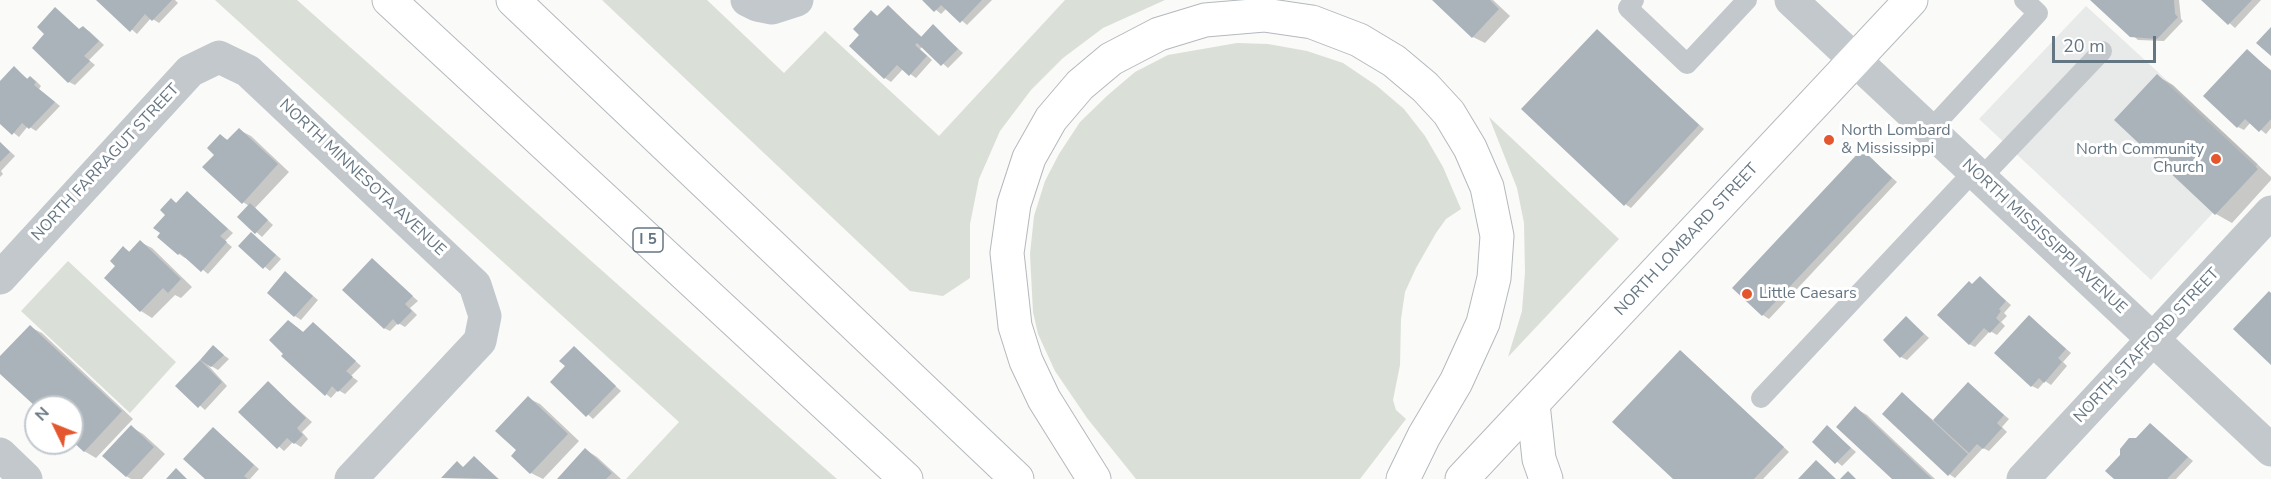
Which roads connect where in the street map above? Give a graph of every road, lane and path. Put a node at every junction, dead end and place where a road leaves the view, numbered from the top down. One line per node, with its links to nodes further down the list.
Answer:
1 (389, 0): 22 (main road, I 5)
2 (513, 0): 23 (main road)
3 (1634, 0): 4 (lane)
4 (1746, 0)
5 (1791, 0): 10 (street, NORTH MISSISSIPPI AVENUE)
6 (1911, 0): 10 (main road, NORTH LOMBARD STREET)
7 (2024, 0): 11 (lane)
8 (2103, 51): 12 (lane)
9 (219, 57): 14 (street, NORTH FARRAGUT STREET); 21 (street, NORTH MINNESOTA AVENUE)
10 (1855, 60): 11 (street, NORTH MISSISSIPPI AVENUE); 17 (main road, NORTH LOMBARD STREET)
11 (1930, 130): 12 (street, NORTH MISSISSIPPI AVENUE)
12 (1978, 174): 15 (street, NORTH MISSISSIPPI AVENUE); 16 (lane)
13 (2271, 212): 15 (street, NORTH STAFFORD STREET)
14 (0, 278)
15 (2153, 339): 18 (street, NORTH MISSISSIPPI AVENUE); 28 (street, NORTH STAFFORD STREET)
16 (1761, 398)
17 (1533, 404): 26 (main road, NORTH LOMBARD STREET); 27 (main road)
18 (2271, 450)
19 (0, 454): 20 (street)
20 (26, 479)
21 (351, 479)
22 (906, 479)
23 (1017, 479)
24 (1094, 479): 25 (main road)
25 (1403, 479)
26 (1462, 479)
27 (1546, 479)
28 (2023, 479)

